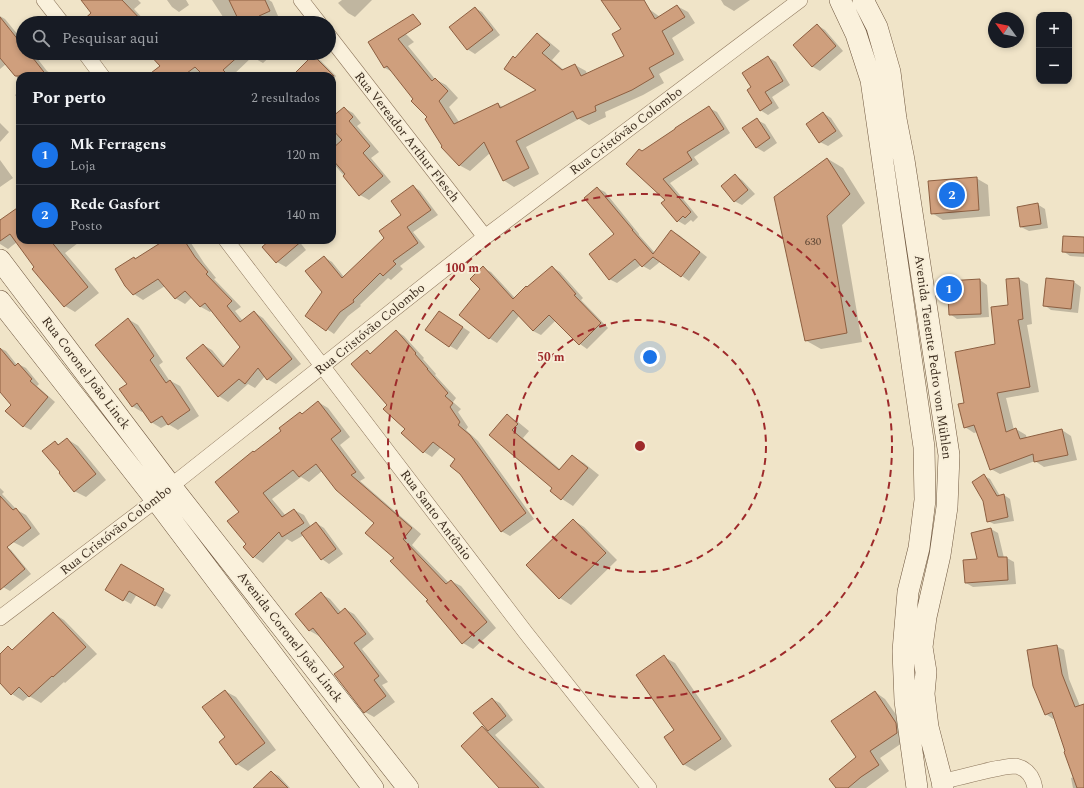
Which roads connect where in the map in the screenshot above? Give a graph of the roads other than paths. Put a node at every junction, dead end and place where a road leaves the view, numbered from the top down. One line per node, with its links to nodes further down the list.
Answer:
1 (44, 0): 6 (street)
2 (301, 0): 7 (street)
3 (800, 0): 13 (street, Rua Cristóvão Colombo)
4 (840, 0): 12 (main road, Avenida Tenente Pedro von Mühlen)
5 (863, 0): 11 (main road, Avenida Tenente Pedro von Mühlen)
6 (57, 16)
7 (313, 16)
8 (336, 45): 13 (street, Rua Vereador Arthur Flesch)
9 (89, 60): 10 (street)
10 (99, 72)
11 (915, 226): 12 (main road); 21 (main road, Avenida Tenente Pedro von Mühlen)
12 (893, 231): 25 (main road, Avenida Tenente Pedro von Mühlen)
13 (485, 237): 17 (street, Rua Cristóvão Colombo)
14 (229, 244): 17 (street, Rua Santo Antônio)
15 (0, 260): 18 (main road, Rua Coronel João Linck)
16 (0, 300): 19 (main road, Rua Coronel João Linck)
17 (322, 367): 18 (street, Rua Cristóvão Colombo); 24 (street, Rua Santo Antônio)
18 (171, 486): 19 (street, Rua Cristóvão Colombo); 23 (main road, Avenida Coronel João Linck)
19 (156, 500): 20 (street, Rua Cristóvão Colombo); 22 (main road, Avenida Coronel João Linck)
20 (0, 618)
21 (942, 784): 26 (street)
22 (373, 788)
23 (408, 788)
24 (649, 788)
25 (917, 788)
26 (1035, 788)

